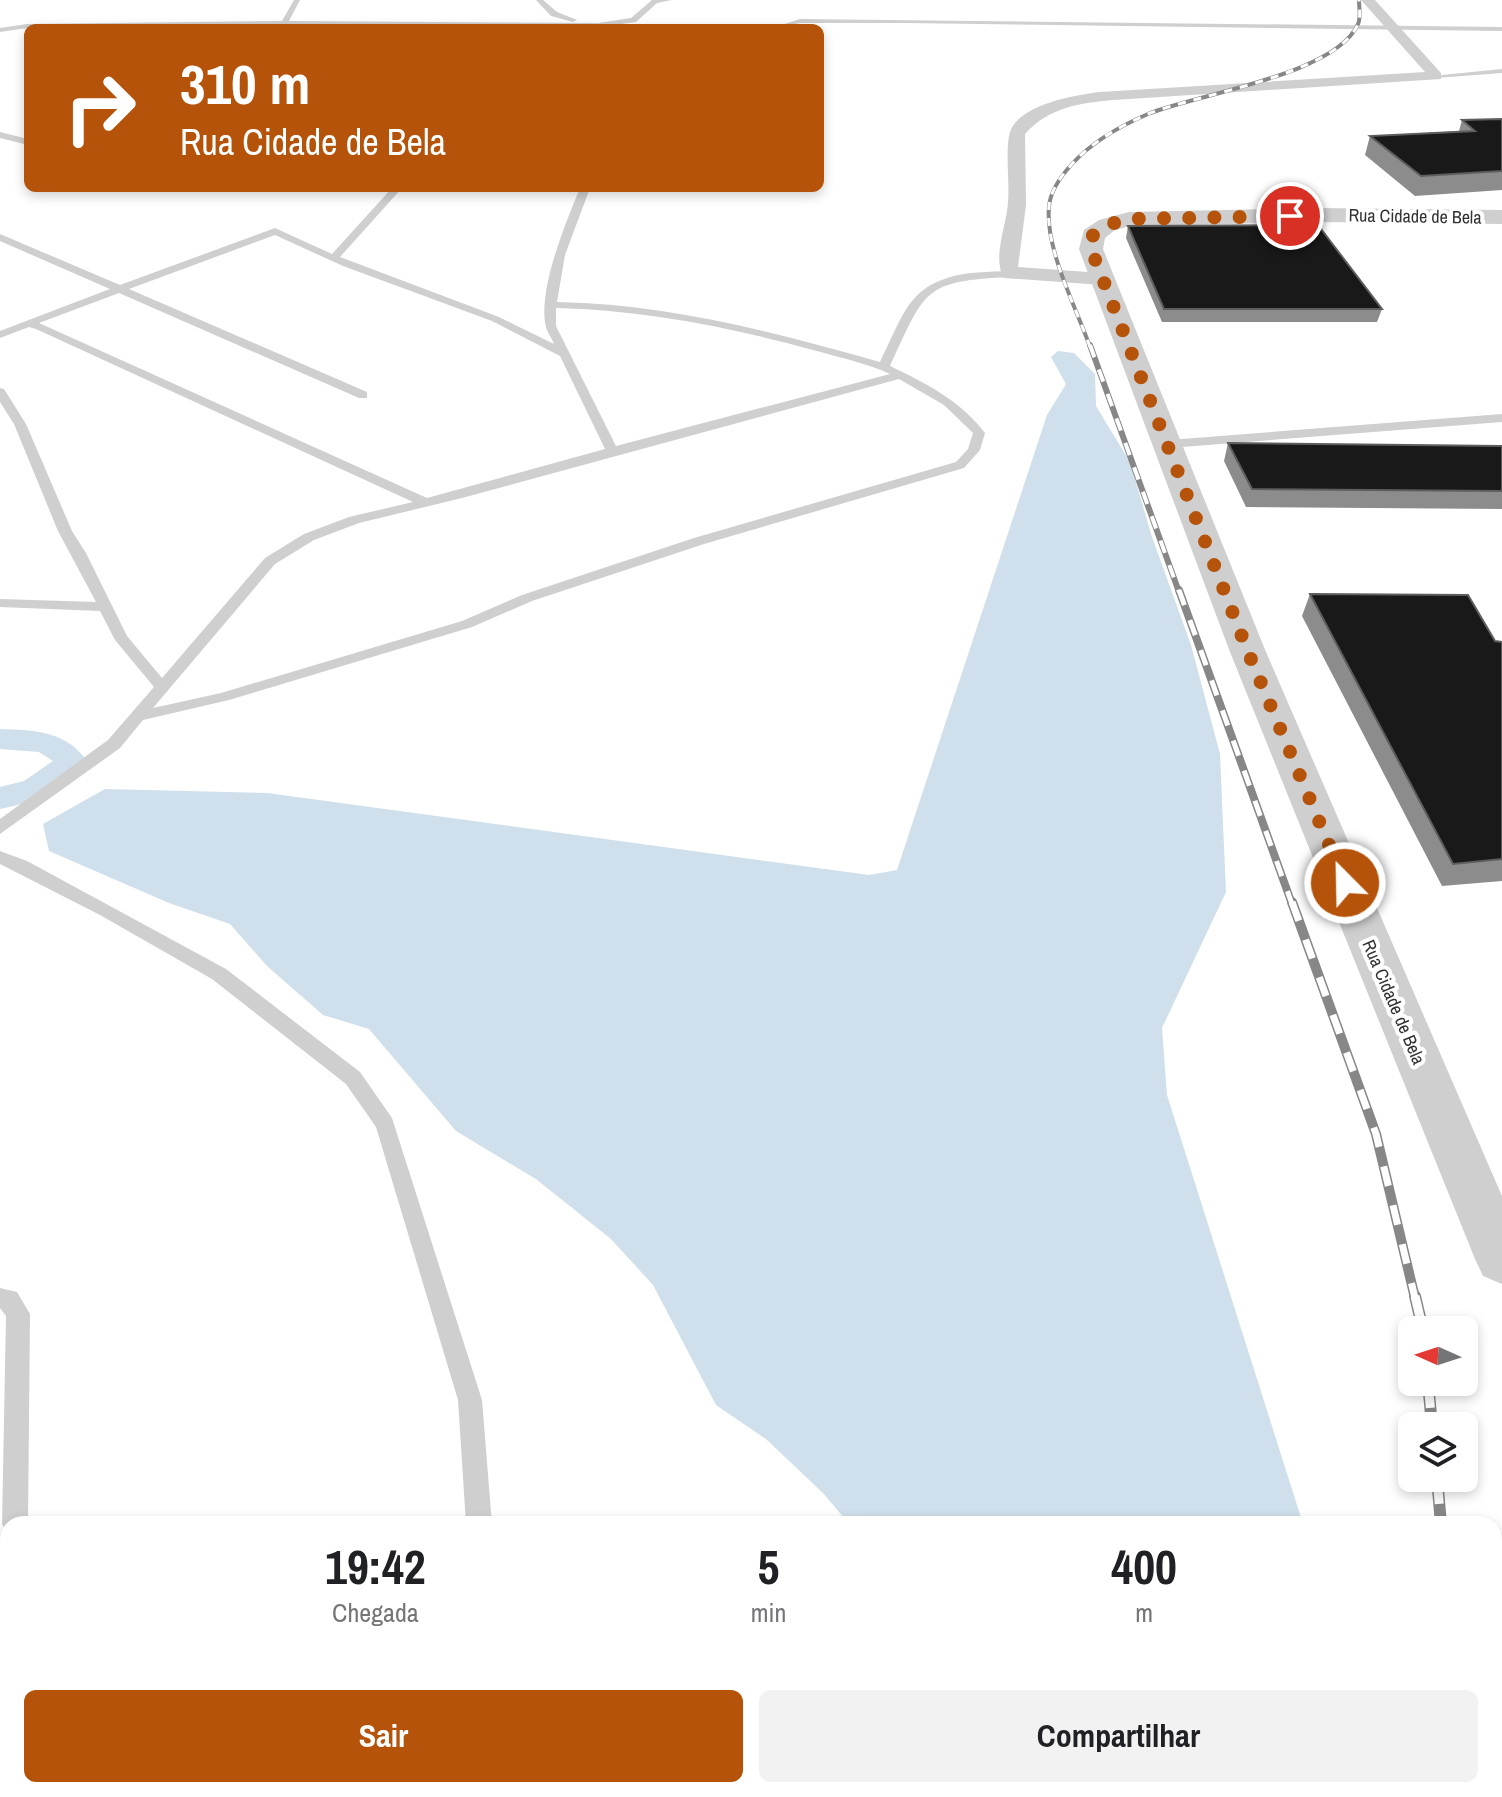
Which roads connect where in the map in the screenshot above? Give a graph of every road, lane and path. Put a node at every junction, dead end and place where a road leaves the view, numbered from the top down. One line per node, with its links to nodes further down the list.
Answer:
1 (297, 0): 6 (lane)
2 (669, 0): 10 (lane)
3 (1368, 0): 13 (street)
4 (539, 5): 9 (lane)
5 (519, 15): 8 (lane)
6 (284, 23): 7 (lane); 8 (lane)
7 (198, 24)
8 (486, 24)
9 (594, 24)
10 (605, 24)
11 (790, 24): 13 (lane)
12 (24, 26): 15 (lane)
13 (1390, 27): 14 (lane); 17 (street)
14 (1502, 29)
15 (0, 30)
16 (1502, 71): 17 (lane)
17 (1436, 76): 25 (street)
18 (2, 137): 19 (lane)
19 (24, 139)
20 (393, 192): 24 (lane)
21 (584, 192): 28 (lane)
22 (1502, 217): 26 (street, Rua Cidade de Bela)
23 (0, 237): 27 (lane)
24 (334, 257): 27 (lane); 31 (lane)
25 (1011, 274): 26 (street); 32 (lane)
26 (1102, 279): 37 (street, Rua Cidade de Bela)
27 (117, 290): 29 (lane); 35 (lane)
28 (550, 305): 31 (lane); 32 (lane)
29 (29, 323): 30 (lane); 39 (lane)
30 (0, 335)
31 (566, 355): 38 (lane)
32 (884, 367): 33 (lane)
33 (900, 375): 38 (lane); 43 (lane)
34 (0, 392): 41 (lane)
35 (363, 395)
36 (1502, 418): 37 (lane)
37 (1169, 444): 46 (street, Rua Cidade de Bela)
38 (612, 451): 39 (lane)
39 (426, 503): 42 (lane)
40 (0, 603): 41 (lane)
41 (104, 607): 42 (lane)
42 (161, 686): 43 (lane)
43 (140, 716): 44 (lane)
44 (6, 823)
45 (0, 857): 49 (lane)
46 (1502, 1259)
47 (0, 1298): 48 (lane)
48 (15, 1516)
49 (478, 1516)

